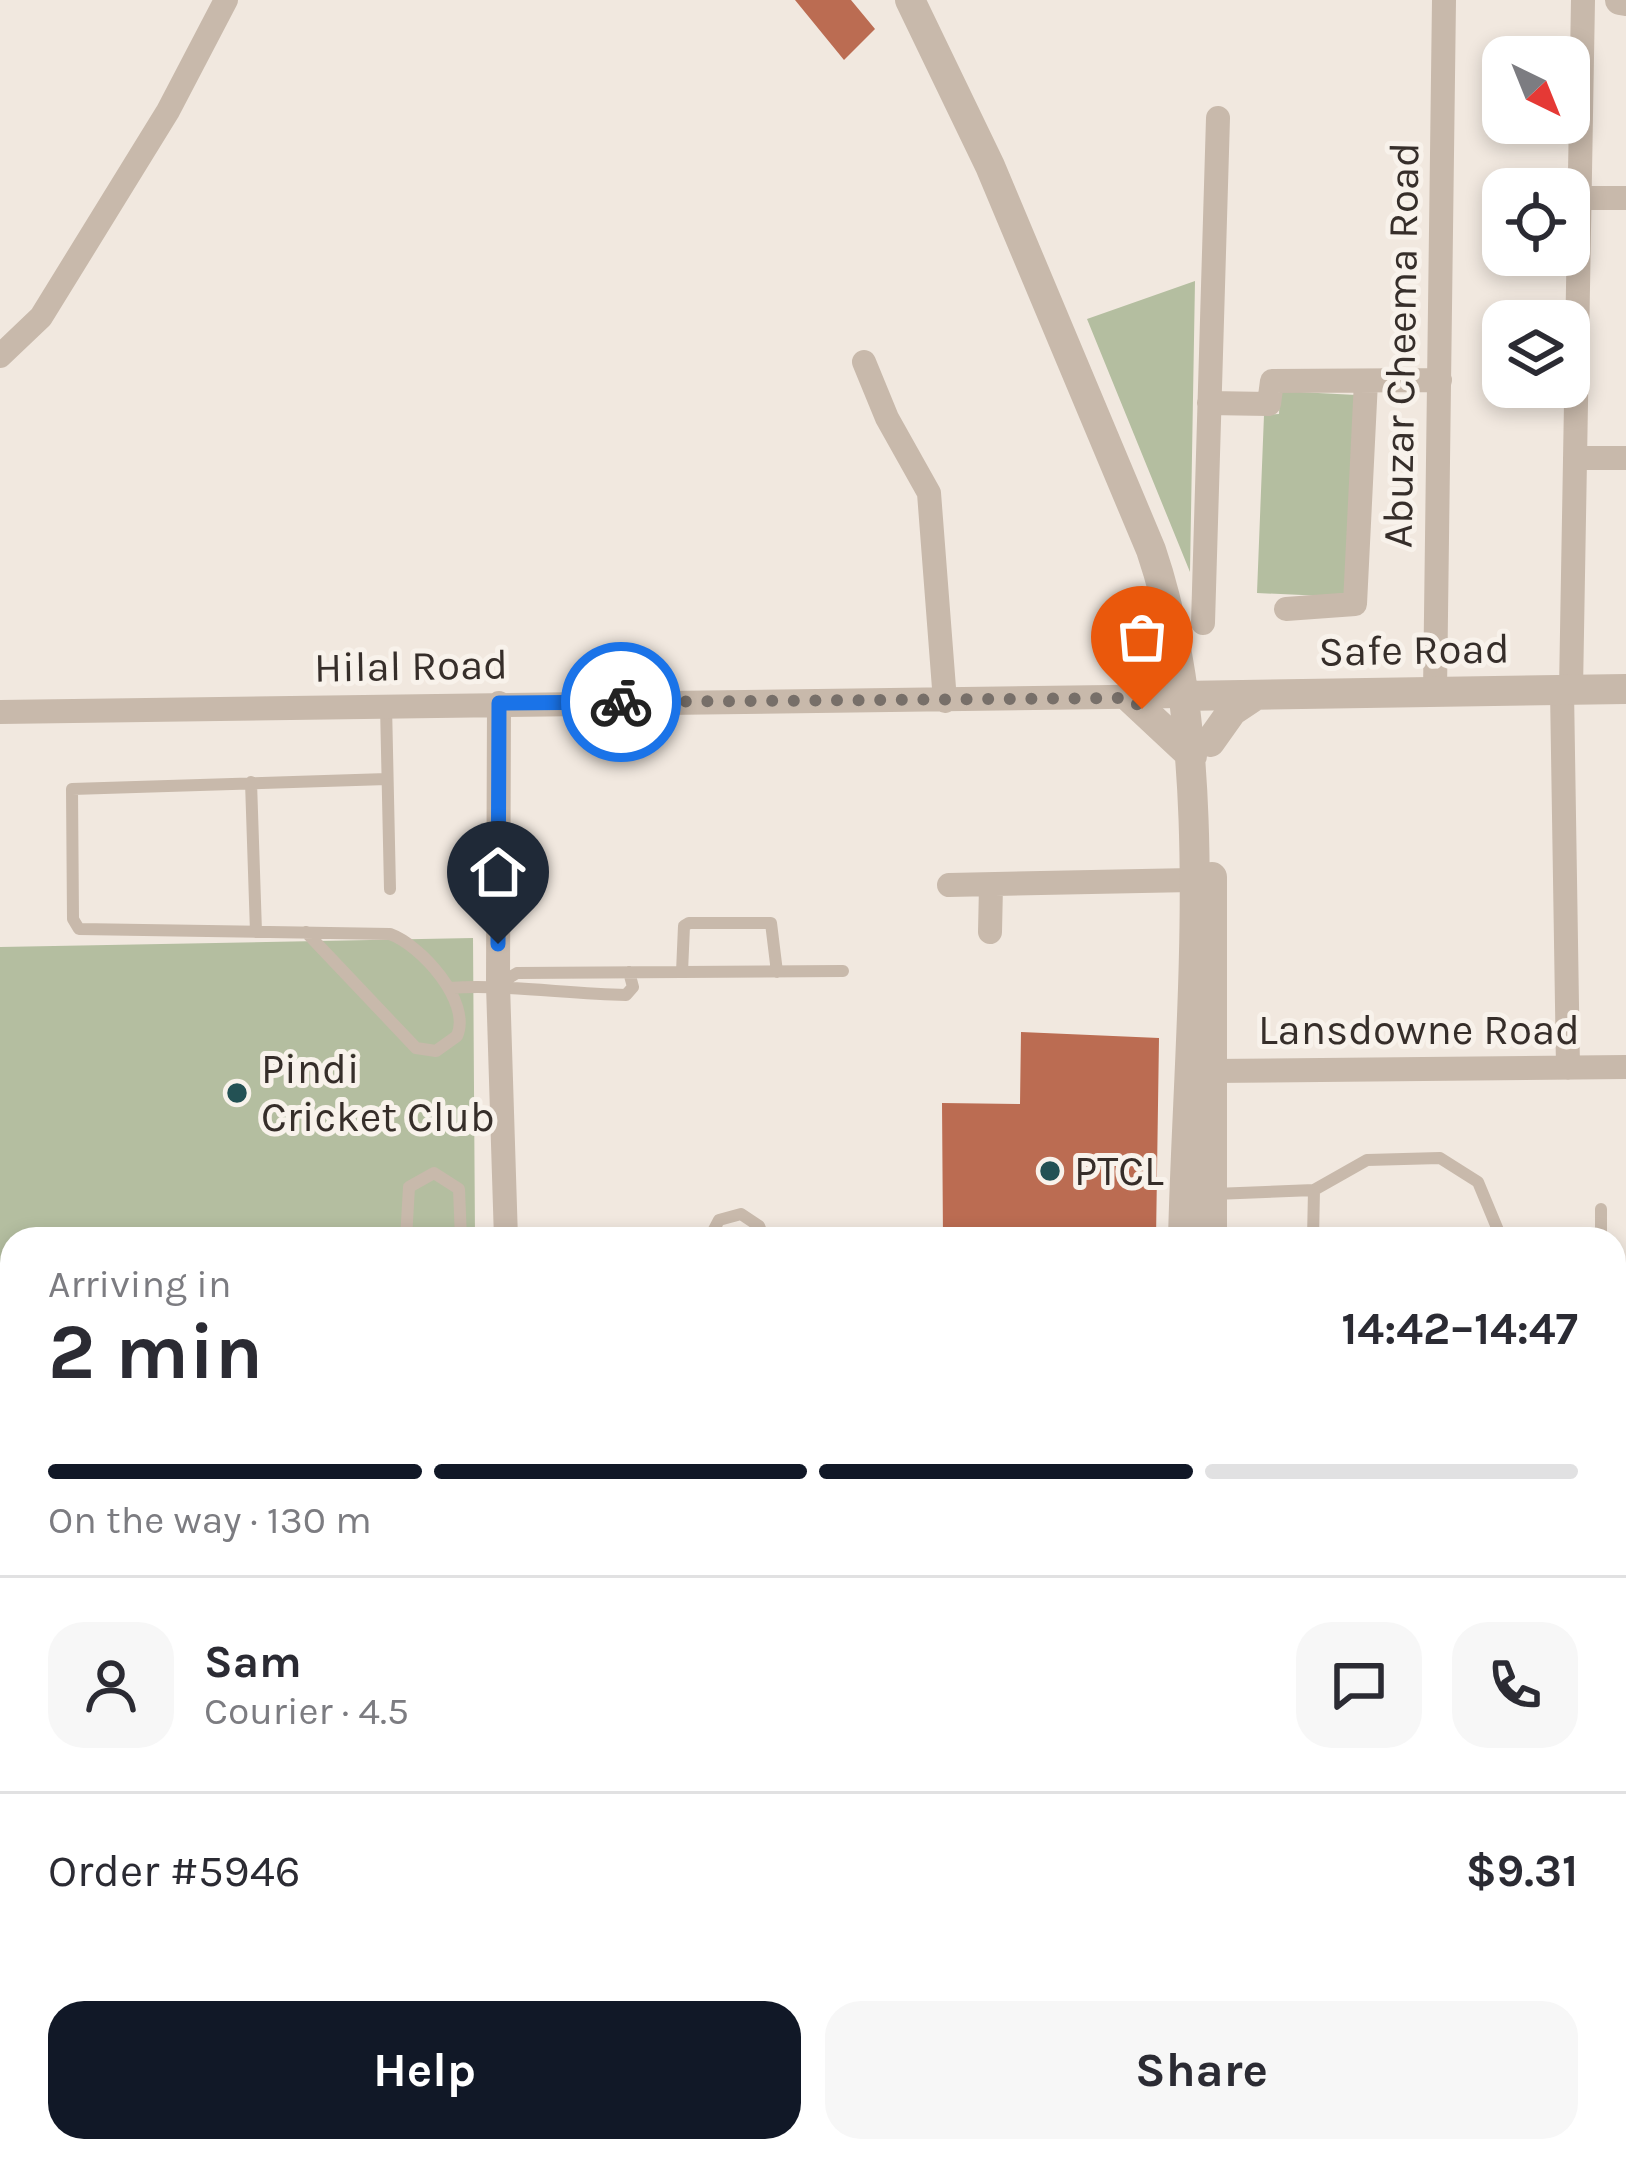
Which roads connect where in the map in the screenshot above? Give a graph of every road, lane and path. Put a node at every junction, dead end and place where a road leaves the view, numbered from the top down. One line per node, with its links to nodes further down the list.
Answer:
1 (226, 0): 11 (street)
2 (910, 0): 18 (street)
3 (933, 0): 25 (street)
4 (1444, 0): 14 (street, Abuzar Cheema Road)
5 (1583, 0): 7 (street)
6 (1218, 118): 15 (street)
7 (1580, 168)
8 (1590, 198): 9 (street)
9 (1626, 198)
10 (1578, 276): 16 (street)
11 (0, 356)
12 (864, 362): 27 (street)
13 (1366, 380): 14 (street); 15 (street); 19 (street)
14 (1440, 380): 23 (street, Abuzar Cheema Road)
15 (1209, 403): 20 (street)
16 (1574, 458): 17 (street); 22 (street)
17 (1626, 458)
18 (1168, 606): 25 (street); 26 (street)
19 (1286, 609)
20 (1203, 623)
21 (1626, 689): 22 (street, Safe Road)
22 (1566, 690): 23 (street, Safe Road); 48 (street)
23 (1436, 692): 24 (street, Safe Road)
24 (1256, 695): 25 (street, Safe Road); 31 (street)
25 (1192, 696): 26 (street, Hilal Road); 31 (street)
26 (1130, 698): 27 (street, Hilal Road); 31 (street)
27 (945, 701): 28 (street, Hilal Road)
28 (499, 703): 29 (street, Hilal Road); 45 (street)
29 (386, 705): 30 (street, Hilal Road); 32 (lane)
30 (0, 712)
31 (1201, 749): 34 (street); 49 (street)
32 (387, 778): 33 (lane); 37 (lane)
33 (251, 782): 38 (lane); 38 (lane)
34 (1192, 880): 36 (street); 58 (street)
35 (950, 885): 36 (street)
36 (991, 886): 40 (street)
37 (390, 889)
38 (256, 932): 39 (lane)
39 (306, 932): 46 (lane); 46 (lane)
40 (989, 932)
41 (843, 971): 44 (lane)
42 (629, 972): 43 (lane); 45 (lane); 45 (lane)
43 (682, 972): 44 (lane); 44 (lane)
44 (777, 972)
45 (498, 985): 46 (lane); 55 (street)
46 (449, 988)
47 (1626, 1067): 48 (street, Lansdowne Road)
48 (1568, 1068): 49 (street, Lansdowne Road)
49 (1212, 1071): 51 (street)
50 (1314, 1190): 51 (lane); 60 (lane); 61 (lane)
51 (1213, 1194): 59 (street)
52 (1601, 1209): 62 (lane)
53 (407, 1227): 54 (lane)
54 (461, 1227)
55 (506, 1227)
56 (715, 1227): 57 (lane)
57 (759, 1227)
58 (1183, 1227)
59 (1212, 1227)
60 (1313, 1227)
61 (1497, 1227)
62 (1601, 1227)

